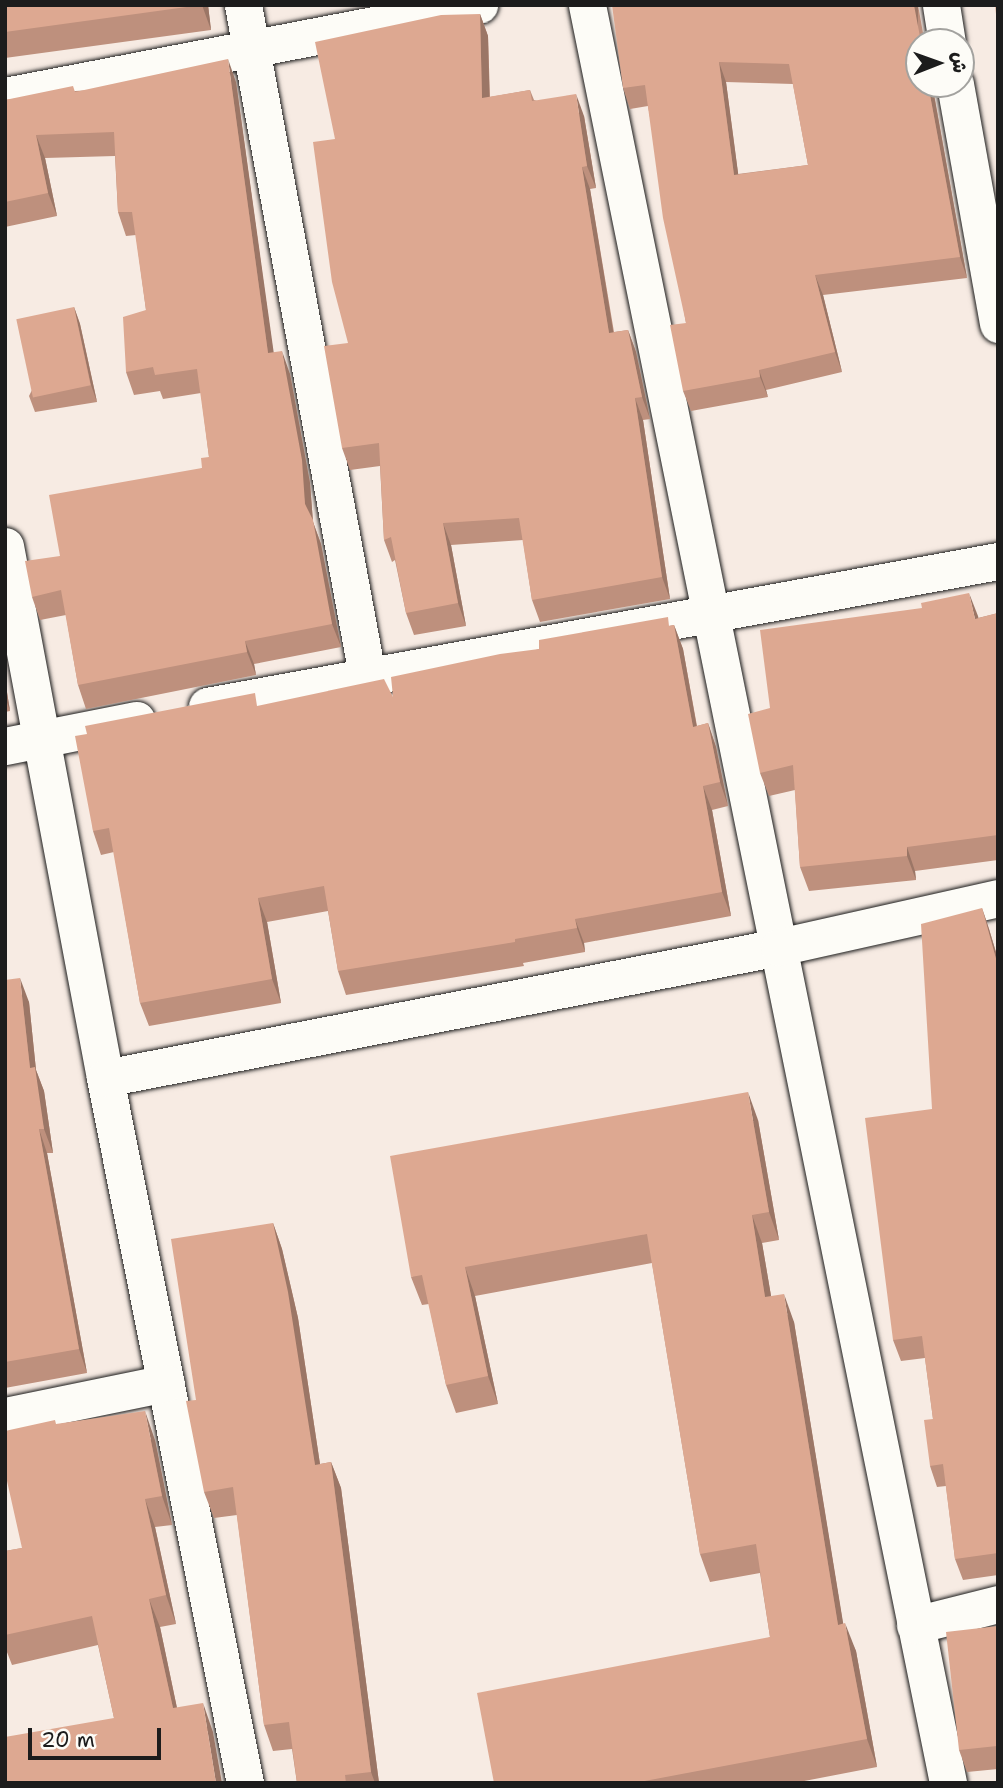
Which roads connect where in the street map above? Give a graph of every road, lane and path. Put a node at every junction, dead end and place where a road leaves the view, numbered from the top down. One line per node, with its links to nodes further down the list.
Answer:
1 (243, 5): 6 (street)
2 (478, 5): 6 (street)
3 (587, 5): 12 (street)
4 (941, 5): 5 (street)
5 (945, 28)
6 (253, 51): 7 (street); 13 (street)
7 (5, 96)
8 (958, 98): 9 (street)
9 (998, 324)
10 (5, 546): 14 (street)
11 (998, 561): 12 (street)
12 (711, 611): 13 (street); 17 (street)
13 (367, 675): 14 (street)
14 (41, 739): 15 (street); 18 (street)
15 (5, 746)
16 (998, 898): 17 (street)
17 (779, 947): 18 (street); 22 (street)
18 (105, 1078): 19 (street)
19 (166, 1383): 20 (street); 23 (street)
20 (5, 1416)
21 (998, 1604): 22 (street)
22 (915, 1625): 24 (street)
23 (245, 1783)
24 (948, 1783)

